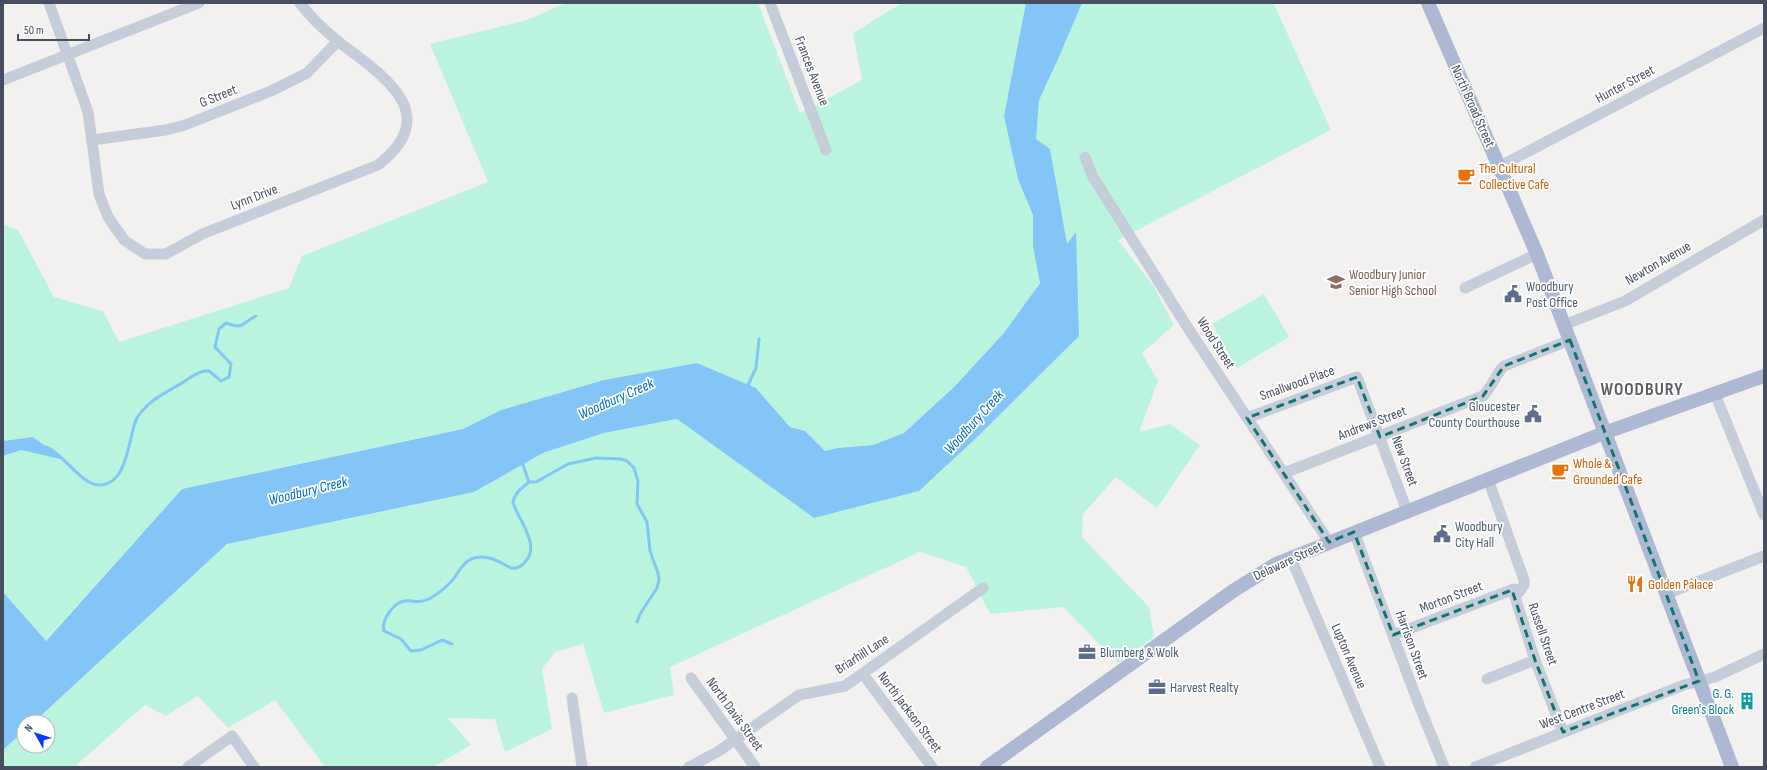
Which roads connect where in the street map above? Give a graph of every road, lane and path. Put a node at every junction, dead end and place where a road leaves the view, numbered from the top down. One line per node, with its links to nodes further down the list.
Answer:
1 (49, 3): 8 (street, Lynn Drive)
2 (200, 3): 8 (street)
3 (300, 3): 7 (street, Lynn Drive)
4 (770, 3): 11 (street, Frances Avenue)
5 (1428, 3): 13 (main road, North Broad Street)
6 (1764, 28): 13 (street, Hunter Street)
7 (338, 41): 10 (street, G Street); 10 (street, Lynn Drive)
8 (68, 54): 9 (street); 10 (street, Lynn Drive)
9 (3, 80)
10 (92, 140)
11 (826, 150)
12 (1085, 157): 22 (street, Wood Street)
13 (1500, 166): 15 (main road, North Broad Street)
14 (1764, 220): 17 (street, Newton Avenue)
15 (1537, 254): 16 (street); 17 (main road, North Broad Street)
16 (1465, 288)
17 (1564, 326): 18 (main road, North Broad Street)
18 (1570, 340): 23 (main road, North Broad Street); 24 (street, Andrews Street)
19 (1764, 376): 21 (main road, Delaware Street)
20 (1357, 377): 22 (street, Smallwood Place); 24 (street, New Street)
21 (1715, 394): 23 (main road, Delaware Street); 28 (street)
22 (1248, 418): 25 (street, Wood Street)
23 (1604, 432): 26 (main road, Delaware Street); 35 (main road, North Broad Street)
24 (1380, 437): 25 (street, Andrews Street); 27 (street, New Street)
25 (1284, 473): 30 (street, Wood Street)
26 (1488, 479): 27 (main road, Delaware Street); 34 (street, Russell Street)
27 (1407, 511): 29 (main road, Delaware Street)
28 (1764, 515)
29 (1354, 532): 30 (main road, Delaware Street); 36 (street, Harrison Street)
30 (1329, 542): 32 (main road, Delaware Street)
31 (1764, 556): 35 (street)
32 (1291, 558): 53 (main road, Delaware Street); 54 (street, Lupton Avenue)
33 (984, 588): 39 (street, Briarhill Lane)
34 (1520, 590): 36 (street, Morton Street); 38 (street, Russell Street)
35 (1666, 594): 42 (main road, North Broad Street)
36 (1393, 635): 55 (street, Harrison Street)
37 (1764, 654): 42 (street, West Centre Street)
38 (1535, 660): 41 (street); 44 (street, Russell Street)
39 (863, 674): 45 (street, Briarhill Lane); 52 (street, North Jackson Street)
40 (691, 678): 45 (street, North Davis Street)
41 (1487, 679)
42 (1699, 681): 44 (street, West Centre Street); 57 (main road, North Broad Street)
43 (572, 698): 49 (street)
44 (1563, 732): 46 (street, West Centre Street)
45 (736, 740): 50 (street, Briarhill Lane); 51 (street, North Davis Street)
46 (1499, 763): 56 (street, West Centre Street)
47 (188, 767): 48 (street)
48 (254, 767)
49 (582, 767)
50 (689, 767)
51 (755, 767)
52 (932, 767)
53 (987, 767)
54 (1380, 767)
55 (1444, 767)
56 (1475, 767)
57 (1732, 767)

